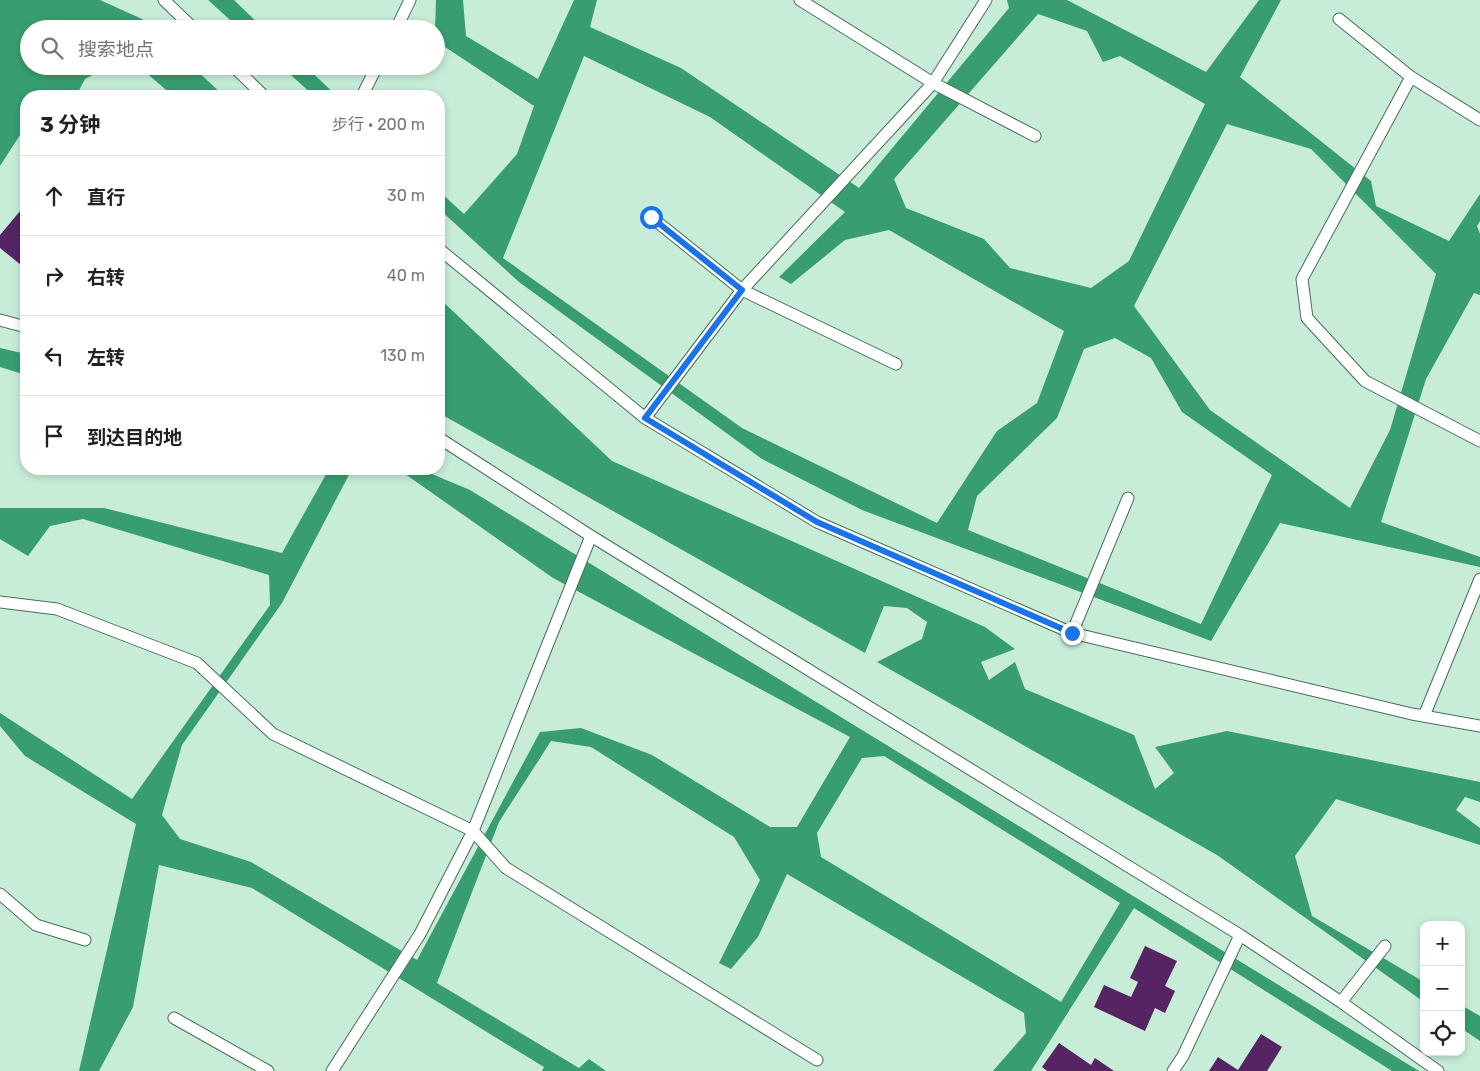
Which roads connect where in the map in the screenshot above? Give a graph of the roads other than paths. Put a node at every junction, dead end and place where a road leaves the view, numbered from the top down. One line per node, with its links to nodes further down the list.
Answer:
1 (164, 0): 6 (lane)
2 (410, 0): 7 (lane)
3 (800, 0): 11 (lane)
4 (986, 0): 11 (lane)
5 (1339, 19): 10 (lane)
6 (185, 20)
7 (400, 20)
8 (242, 75): 12 (lane)
9 (372, 75): 13 (lane)
10 (1411, 77): 14 (lane); 23 (lane)
11 (933, 83): 15 (lane); 18 (lane)
12 (258, 90)
13 (365, 90)
14 (1480, 120)
15 (1036, 136)
16 (651, 217): 18 (lane)
17 (445, 254): 22 (lane)
18 (742, 290): 21 (lane); 22 (lane)
19 (0, 320): 20 (lane)
20 (20, 325)
21 (896, 364)
22 (645, 418): 29 (lane)
23 (1480, 441)
24 (445, 442): 26 (lane)
25 (1128, 498): 29 (lane)
26 (591, 536): 32 (lane); 34 (lane)
27 (1480, 578): 30 (lane)
28 (0, 602): 32 (lane)
29 (1072, 633): 30 (lane)
30 (1424, 716): 31 (lane)
31 (1480, 726)
32 (473, 832): 39 (lane); 41 (lane)
33 (0, 894): 35 (lane)
34 (1240, 935): 37 (lane); 42 (lane)
35 (85, 940)
36 (1385, 946): 37 (lane)
37 (1341, 1002): 43 (lane)
38 (174, 1018): 40 (lane)
39 (817, 1060)
40 (268, 1071)
41 (332, 1071)
42 (1173, 1071)
43 (1438, 1071)

